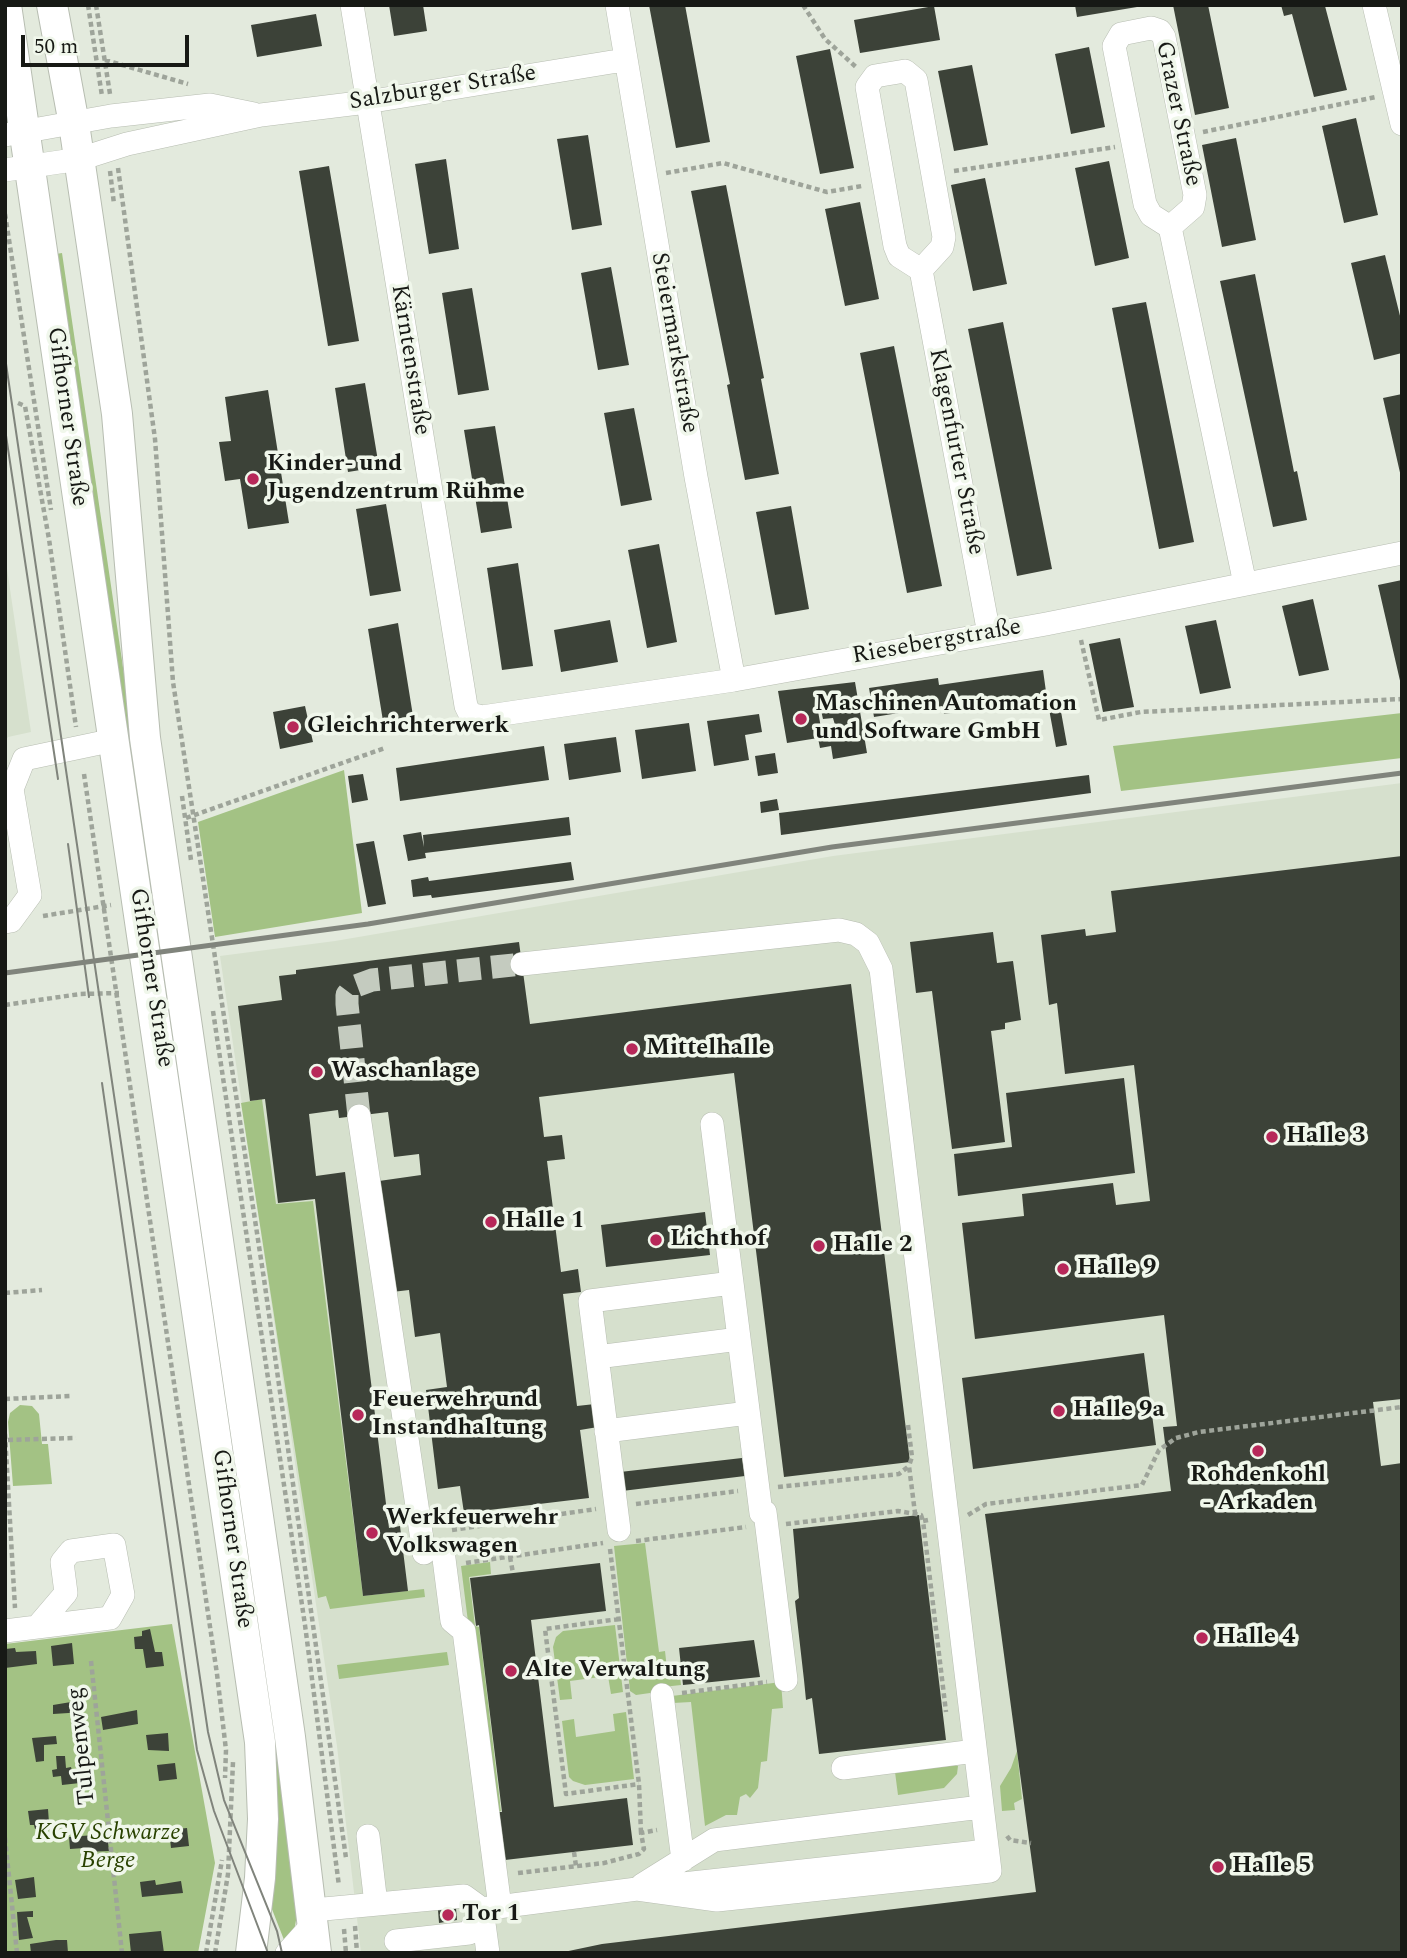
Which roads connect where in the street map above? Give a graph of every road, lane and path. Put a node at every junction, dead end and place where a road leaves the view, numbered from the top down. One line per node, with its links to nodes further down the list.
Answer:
1 (6, 5): 20 (main road, Gifhorner Straße)
2 (52, 5): 18 (main road, Gifhorner Straße)
3 (88, 5): 10 (path)
4 (96, 5): 9 (path)
5 (352, 5): 15 (street, Kärntenstraße)
6 (617, 5): 11 (street, Steiermarkstraße)
7 (803, 5): 12 (path)
8 (1374, 5): 13 (street)
9 (103, 45): 10 (path); 14 (path)
10 (96, 47): 17 (path)
11 (624, 60): 15 (street, Salzburger Straße); 26 (street, Steiermarkstraße)
12 (870, 80): 25 (street); 27 (street)
13 (1395, 94): 19 (street); 21 (path)
14 (110, 95)
15 (367, 102): 16 (street, Salzburger Straße); 43 (street, Kärntenstraße)
16 (261, 115): 17 (street, Salzburger Straße); 23 (street, Salzburger Straße)
17 (105, 118): 18 (street, Salzburger Straße)
18 (74, 124): 20 (street, Salzburger Straße); 23 (main road, Gifhorner Straße)
19 (1402, 124)
20 (15, 133): 24 (main road, Gifhorner Straße)
21 (1183, 136): 22 (street, Grazer Straße); 30 (street, Grazer Straße)
22 (1134, 144): 25 (path); 30 (street, Grazer Straße)
23 (102, 158): 24 (street, Salzburger Straße); 28 (path); 32 (path); 122 (main road, Gifhorner Straße)
24 (18, 168): 44 (main road, Gifhorner Straße)
25 (932, 174): 34 (street)
26 (645, 177): 27 (path); 41 (street, Steiermarkstraße)
27 (884, 183): 34 (street)
28 (115, 205)
29 (5, 214): 33 (path)
30 (1170, 227): 38 (street)
31 (118, 234): 32 (path)
32 (125, 234): 47 (path)
33 (8, 253): 36 (path)
34 (921, 270): 40 (street, Klagenfurter Straße)
35 (18, 403): 44 (path)
36 (58, 546)
37 (1402, 553): 38 (street, Riesebergstraße)
38 (1245, 584): 39 (street, Riesebergstraße)
39 (1076, 618): 40 (street, Riesebergstraße); 42 (path)
40 (989, 634): 41 (street, Riesebergstraße)
41 (734, 680): 43 (street, Riesebergstraße)
42 (1402, 699)
43 (470, 714)
44 (93, 738): 48 (path); 54 (street); 128 (main road, Gifhorner Straße)
45 (385, 748): 47 (path)
46 (84, 774): 52 (path)
47 (194, 815): 49 (path); 115 (path)
48 (104, 856)
49 (193, 870)
50 (109, 893): 51 (path)
51 (111, 905): 52 (path); 53 (path)
52 (103, 907): 54 (path); 57 (path)
53 (113, 919)
54 (8, 921)
55 (522, 964): 87 (street)
56 (124, 993): 57 (path)
57 (117, 994): 59 (path); 105 (path)
58 (212, 1001): 122 (path)
59 (5, 1005)
60 (126, 1005): 61 (path)
61 (141, 1109)
62 (359, 1116): 90 (street)
63 (712, 1124): 65 (street)
64 (161, 1240): 84 (path)
65 (732, 1283): 68 (street); 69 (street)
66 (42, 1290): 67 (path)
67 (5, 1293)
68 (739, 1339): 69 (street); 73 (street)
69 (597, 1357): 75 (street)
70 (71, 1396): 71 (path)
71 (5, 1399)
72 (1402, 1407): 87 (path)
73 (748, 1413): 75 (street); 81 (street)
74 (908, 1425): 80 (path)
75 (606, 1431): 83 (street)
76 (5, 1434): 78 (path)
77 (76, 1438): 78 (path)
78 (8, 1440): 79 (path)
79 (7, 1463): 82 (path)
80 (909, 1466): 81 (path); 85 (path)
81 (758, 1489): 83 (path); 86 (street)
82 (8, 1501): 93 (path)
83 (616, 1506): 89 (street); 90 (path)
84 (201, 1513)
85 (915, 1513): 86 (path); 88 (path)
86 (764, 1517): 89 (path); 99 (street)
87 (947, 1518): 88 (path); 103 (street)
88 (923, 1521): 102 (path)
89 (623, 1536)
90 (433, 1551): 91 (path); 118 (street)
91 (510, 1557): 94 (path); 96 (path)
92 (5, 1567): 93 (path)
93 (13, 1567): 97 (path)
94 (513, 1573)
95 (215, 1607): 127 (path)
96 (619, 1619): 101 (path); 106 (path)
97 (19, 1629)
98 (92, 1661): 125 (path, Tulpenweg)
99 (786, 1680): 100 (path)
100 (662, 1695): 101 (path); 108 (street)
101 (629, 1699): 106 (path)
102 (947, 1715)
103 (975, 1751): 104 (street); 107 (street)
104 (843, 1768)
105 (225, 1778)
106 (639, 1784): 109 (path)
107 (981, 1807): 114 (street); 116 (street)
108 (679, 1827): 109 (path); 114 (street)
109 (641, 1833): 117 (path)
110 (368, 1836): 120 (street)
111 (5, 1838): 124 (path)
112 (574, 1852): 117 (path)
113 (222, 1860): 126 (path)
114 (683, 1860): 119 (street)
115 (346, 1861)
116 (988, 1861): 119 (street); 119 (street)
117 (576, 1866): 118 (path)
118 (496, 1875): 121 (street)
119 (637, 1889): 121 (street)
120 (384, 1904): 121 (street); 122 (street); 123 (street)
121 (491, 1908): 123 (street); 132 (street)
122 (323, 1914): 129 (street); 130 (main road, Gifhorner Straße); 131 (path)
123 (406, 1946)
124 (17, 1953)
125 (122, 1953)
126 (206, 1953)
127 (215, 1953)
128 (251, 1953)
129 (287, 1953)
130 (316, 1953)
131 (346, 1953)
132 (488, 1953)

